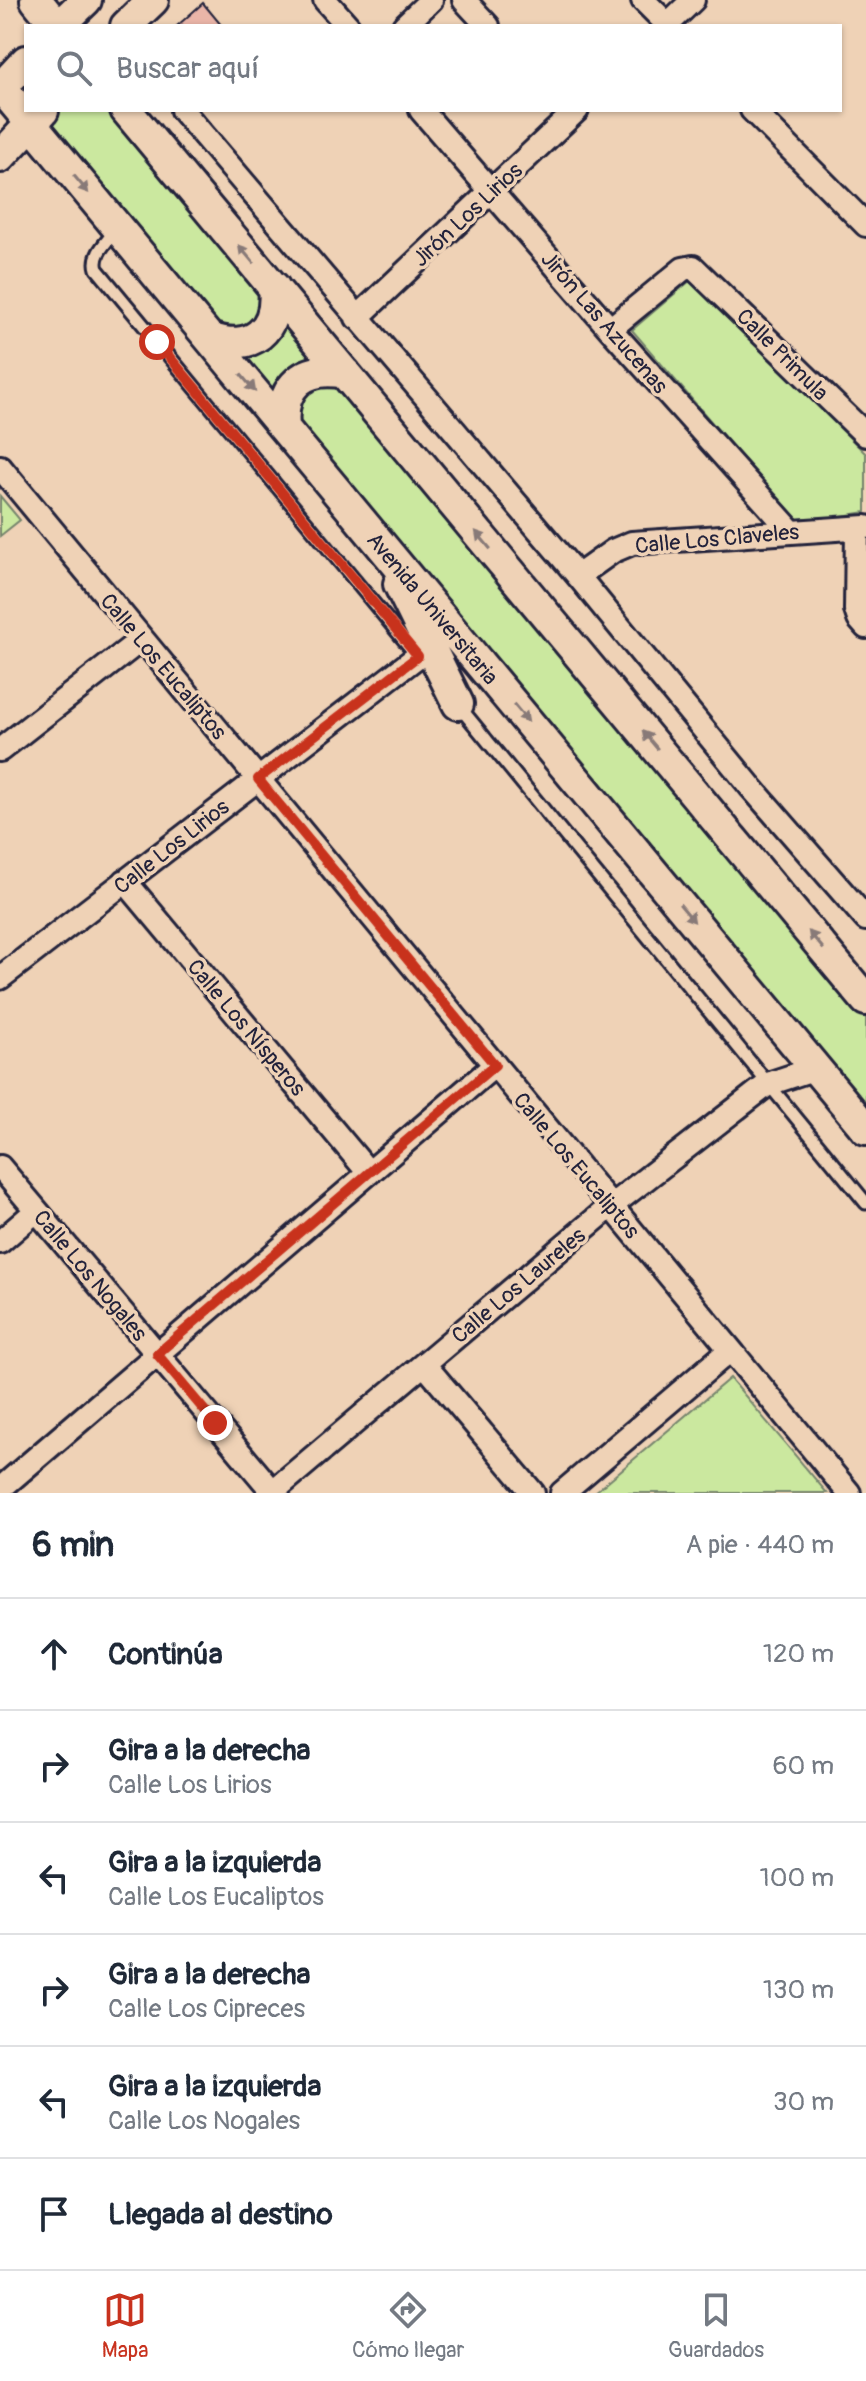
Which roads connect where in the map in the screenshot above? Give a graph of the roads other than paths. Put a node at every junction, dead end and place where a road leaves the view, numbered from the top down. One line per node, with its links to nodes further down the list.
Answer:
1 (36, 0): 9 (main road)
2 (86, 0): 10 (main road)
3 (153, 0): 11 (main road)
4 (325, 0): 12 (street)
5 (431, 0): 13 (street)
6 (464, 0): 14 (street)
7 (643, 0): 15 (street)
8 (693, 0): 16 (street)
9 (56, 24)
10 (60, 24)
11 (128, 24)
12 (346, 24)
13 (406, 24)
14 (486, 24)
15 (667, 24)
16 (669, 24)
17 (24, 63): 18 (main road)
18 (0, 88): 19 (main road, Avenida Universitaria)
19 (24, 106)
20 (128, 112): 30 (main road, one-way to 20)
21 (184, 112): 31 (street)
22 (423, 112): 27 (street, Jirón Las Azucenas)
23 (572, 112): 27 (street, Jirón Los Lirios)
24 (754, 112): 28 (street)
25 (38, 117): 26 (main road); 29 (main road, Avenida Universitaria, one-way to 29)
26 (0, 157)
27 (491, 192): 31 (street, Jirón Los Lirios); 32 (street, Jirón Las Azucenas)
28 (866, 225)
29 (118, 228): 33 (main road, Avenida Universitaria); 44 (lane)
30 (274, 287): 33 (main road); 34 (main road)
31 (357, 318): 41 (street)
32 (610, 329): 36 (street, Calle Primula); 39 (street, Jirón Las Azucenas)
33 (210, 338): 35 (main road, Avenida Universitaria, one-way to 35)
34 (345, 373): 35 (main road); 51 (main road, one-way to 34)
35 (284, 427): 40 (main road, Avenida Universitaria)
36 (866, 435)
37 (0, 467): 43 (street, Calle Los Eucaliptos)
38 (861, 528): 39 (street, Calle Los Claveles); 42 (street)
39 (792, 532): 41 (street, Calle Los Claveles)
40 (377, 540): 45 (main road); 53 (main road, Avenida Universitaria, one-way to 53)
41 (578, 576): 49 (street)
42 (866, 627)
43 (142, 639): 46 (street); 47 (street, Calle Los Eucaliptos)
44 (418, 656): 45 (lane); 47 (street, Calle Los Lirios)
45 (458, 704): 54 (lane)
46 (0, 750)
47 (258, 779): 48 (street, Calle Los Lirios); 52 (street, Calle Los Eucaliptos)
48 (125, 881): 50 (street, Calle Los Lirios); 57 (street, Calle Los Nísperos)
49 (866, 919)
50 (0, 978)
51 (866, 1000)
52 (495, 1065): 57 (street); 59 (street, Calle Los Eucaliptos)
53 (816, 1068): 54 (street, Calle Los Laureles); 55 (main road, Avenida Universitaria)
54 (768, 1084): 58 (lane); 59 (street, Calle Los Laureles)
55 (866, 1129)
56 (0, 1167): 60 (street, Calle Los Nogales)
57 (369, 1173): 63 (street)
58 (866, 1203)
59 (611, 1206): 62 (street, Calle Los Eucaliptos); 64 (street, Calle Los Laureles)
60 (36, 1211): 61 (street); 63 (street, Calle Los Nogales)
61 (0, 1242)
62 (730, 1350): 68 (street); 69 (street, Calle Los Eucaliptos)
63 (157, 1354): 65 (street); 66 (street, Calle Los Nogales)
64 (424, 1364): 66 (street, Calle Los Laureles); 67 (street)
65 (0, 1489)
66 (272, 1493)
67 (533, 1493)
68 (562, 1493)
69 (849, 1493)

